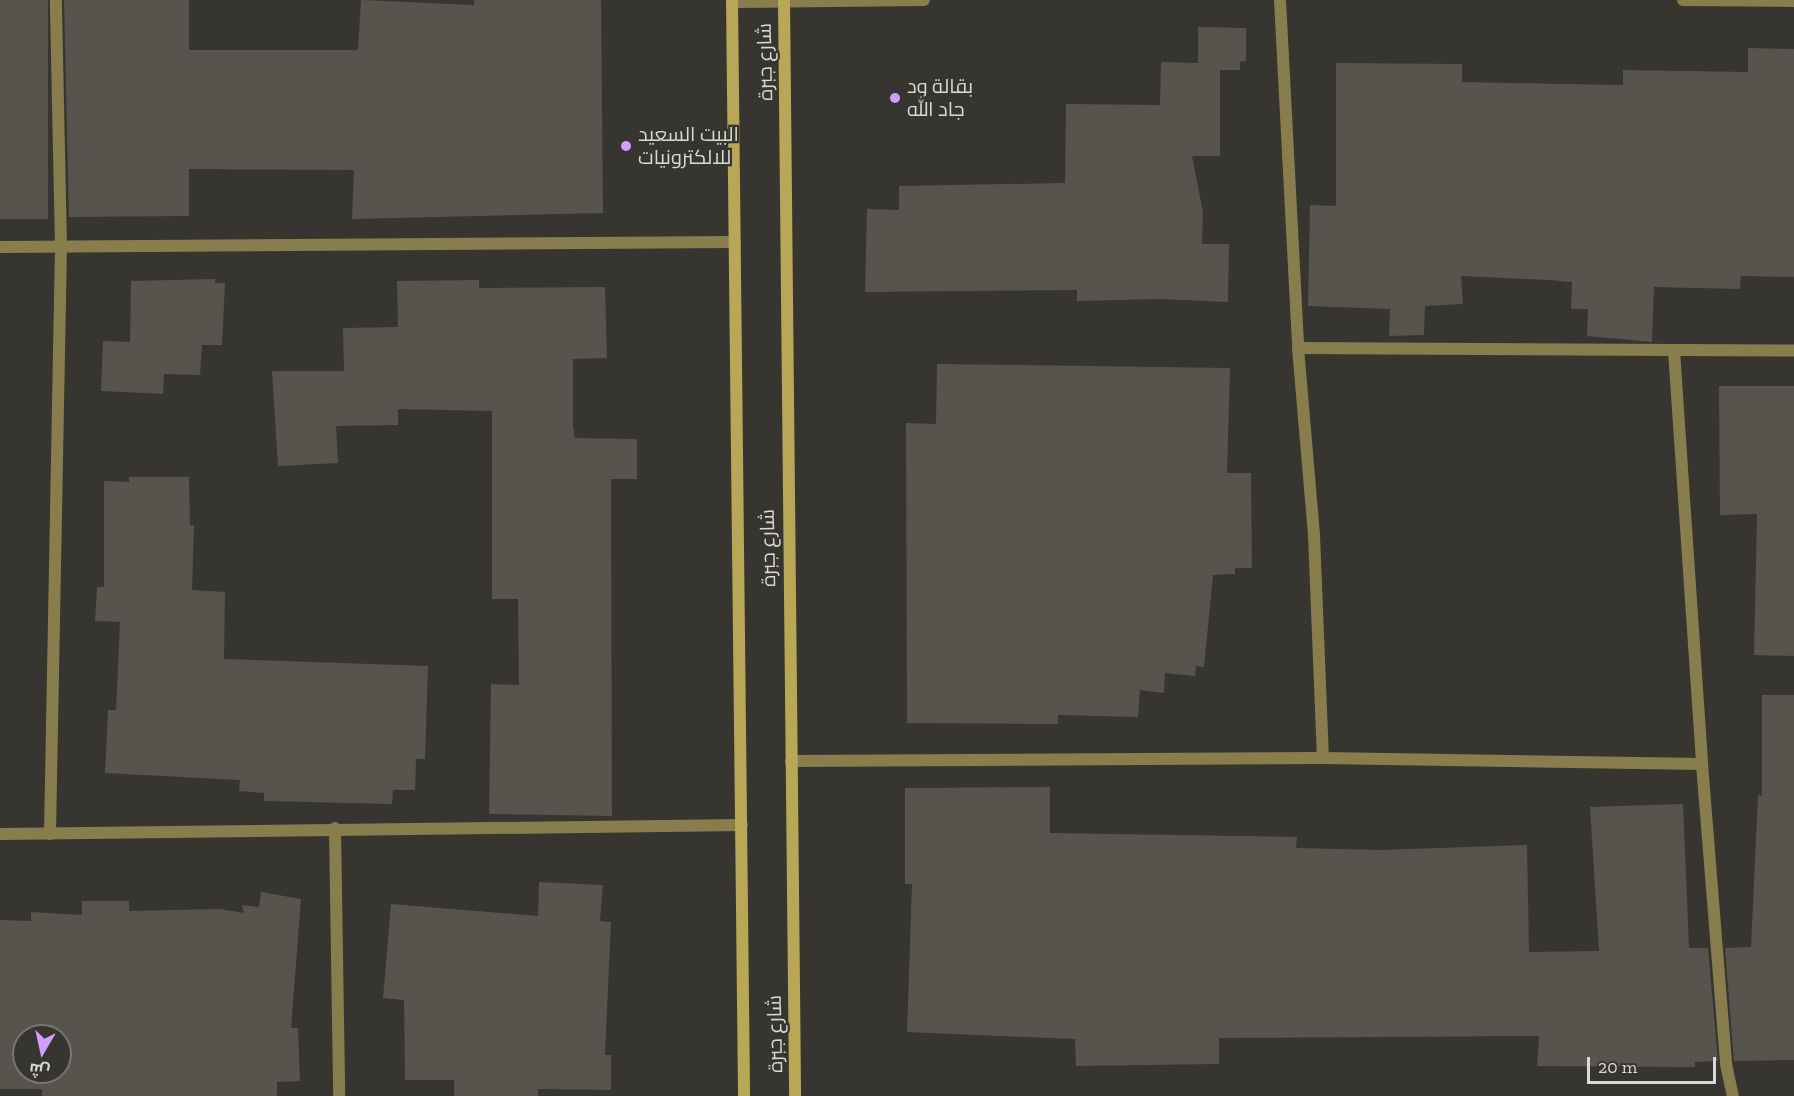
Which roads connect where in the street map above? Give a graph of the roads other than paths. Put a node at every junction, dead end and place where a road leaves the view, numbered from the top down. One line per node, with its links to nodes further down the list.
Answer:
1 (57, 0): 11 (street)
2 (924, 0): 7 (street)
3 (1280, 0): 12 (street)
4 (1683, 0): 5 (street)
5 (1714, 0): 8 (street)
6 (732, 1): 7 (street); 9 (street, شارع جبرة)
7 (784, 1): 16 (street, شارع جبرة)
8 (1794, 1)
9 (735, 242): 11 (street); 18 (street, شارع جبرة)
10 (0, 247): 11 (street)
11 (61, 247): 21 (street)
12 (1298, 348): 13 (street); 15 (street)
13 (1674, 351): 14 (street); 17 (street)
14 (1794, 351)
15 (1323, 758): 16 (street); 17 (street)
16 (791, 761): 24 (street, شارع جبرة)
17 (1702, 764): 25 (street)
18 (742, 825): 19 (street); 23 (street, شارع جبرة)
19 (335, 828): 21 (street); 22 (street)
20 (0, 834): 21 (street)
21 (50, 834)
22 (339, 1096)
23 (744, 1096)
24 (795, 1096)
25 (1733, 1096)

